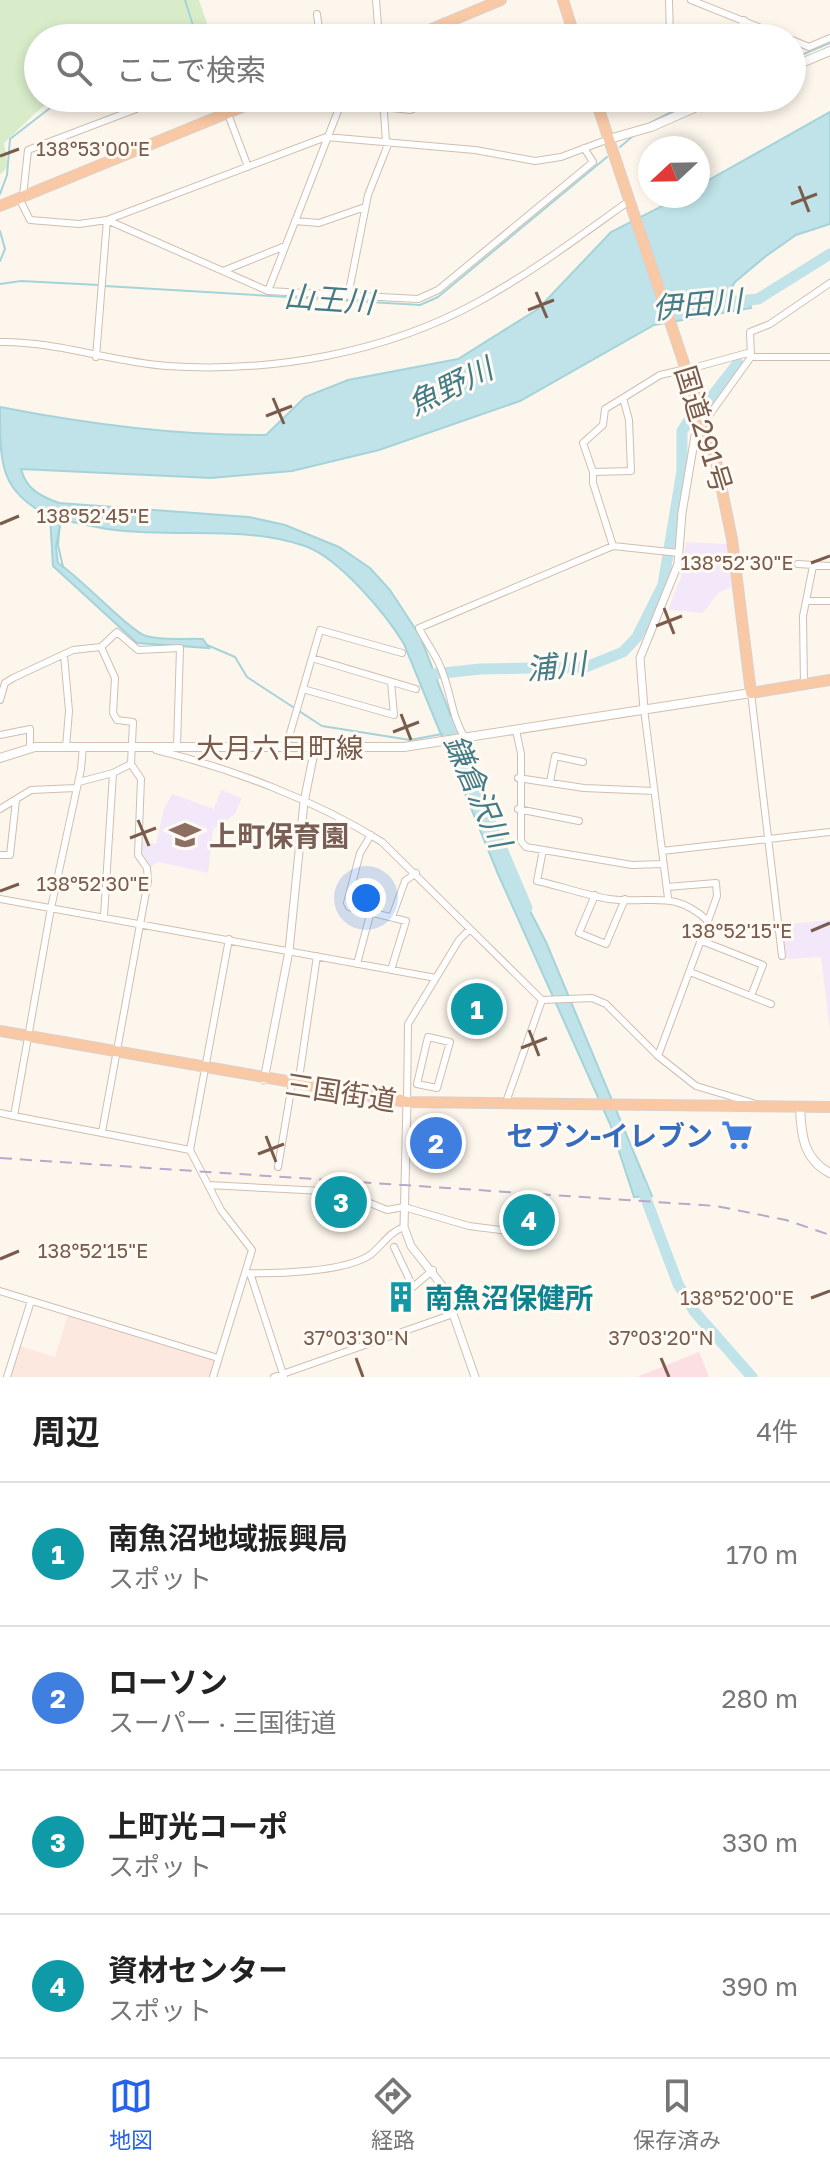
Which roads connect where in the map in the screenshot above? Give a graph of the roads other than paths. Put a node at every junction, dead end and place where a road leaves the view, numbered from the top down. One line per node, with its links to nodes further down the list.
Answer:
1 (376, 0): 9 (street)
2 (501, 0): 10 (highway)
3 (566, 0): 11 (highway)
4 (669, 0): 12 (street)
5 (691, 0): 7 (street)
6 (317, 14): 8 (street)
7 (744, 20): 13 (street); 14 (street)
8 (318, 24)
9 (378, 24)
10 (444, 24)
11 (572, 24)
12 (670, 24)
13 (742, 24)
14 (753, 24)
15 (830, 38): 16 (street)
16 (806, 46)
17 (830, 51): 18 (main road)
18 (806, 61)
19 (128, 112): 30 (street)
20 (337, 112): 25 (street)
21 (384, 112): 27 (street)
22 (600, 112): 26 (highway, 国道291号)
23 (685, 112): 26 (main road)
24 (227, 113): 29 (street); 30 (highway)
25 (326, 137): 27 (street); 29 (street); 35 (street)
26 (609, 139): 28 (street); 31 (highway, 国道291号)
27 (387, 142): 28 (street); 33 (street)
28 (584, 148): 40 (street)
29 (248, 167): 34 (street)
30 (21, 197): 32 (highway); 34 (street)
31 (630, 203): 43 (street); 48 (highway, 国道291号)
32 (0, 206)
33 (365, 206): 35 (street); 40 (street)
34 (107, 220): 37 (street); 43 (street)
35 (295, 221): 36 (street)
36 (285, 246): 37 (street); 39 (street)
37 (223, 271): 39 (street)
38 (830, 283): 42 (street)
39 (268, 291): 40 (street)
40 (348, 296)
41 (0, 342): 43 (street)
42 (751, 354): 44 (street); 45 (street); 48 (street)
43 (96, 357)
44 (830, 357)
45 (693, 368)
46 (682, 370): 47 (street)
47 (623, 398): 49 (street); 49 (street)
48 (705, 421): 51 (street); 67 (highway, 国道291号)
49 (593, 472): 50 (street)
50 (613, 546): 51 (street); 72 (street)
51 (679, 553): 69 (street)
52 (798, 564): 53 (street)
53 (813, 566): 54 (street); 55 (street)
54 (830, 566)
55 (806, 601): 56 (street); 64 (street)
56 (830, 601)
57 (101, 647): 59 (street); 74 (street); 77 (street)
58 (402, 653): 60 (street)
59 (64, 655): 63 (street); 76 (street)
60 (312, 658): 62 (street); 65 (street)
61 (830, 680): 64 (highway)
62 (391, 682): 65 (street); 66 (street)
63 (2, 684): 68 (street)
64 (804, 685): 67 (highway)
65 (303, 689): 79 (street)
66 (416, 689)
67 (751, 693): 69 (main road, 大月六日町線); 96 (street)
68 (0, 700)
69 (644, 709): 70 (main road, 大月六日町線); 88 (street)
70 (516, 730): 72 (main road, 大月六日町線); 85 (street)
71 (0, 735): 75 (street)
72 (465, 738): 80 (main road, 大月六日町線)
73 (83, 746): 76 (main road, 大月六日町線); 77 (main road, 大月六日町線); 87 (street)
74 (177, 746): 78 (main road, 大月六日町線); 79 (main road, 大月六日町線)
75 (30, 747): 76 (main road, 大月六日町線); 81 (main road, 大月六日町線)
76 (66, 747)
77 (132, 747): 78 (main road, 大月六日町線); 83 (street)
78 (145, 747): 90 (street)
79 (286, 747): 80 (main road, 大月六日町線)
80 (315, 748): 90 (street)
81 (0, 758)
82 (583, 762): 86 (street)
83 (131, 764): 84 (street); 112 (street)
84 (113, 773): 87 (street); 109 (street)
85 (518, 778): 86 (street); 92 (street)
86 (550, 782): 88 (street)
87 (78, 785): 89 (street); 107 (street)
88 (654, 791): 98 (street)
89 (16, 800): 91 (street); 99 (street)
90 (304, 802): 95 (street); 116 (street)
91 (0, 809)
92 (518, 809): 93 (street); 97 (street)
93 (579, 821)
94 (830, 832): 96 (street)
95 (371, 835): 101 (street); 108 (street)
96 (768, 839): 98 (street); 118 (street)
97 (543, 850): 100 (street); 103 (street)
98 (662, 851): 100 (street)
99 (0, 855)
100 (663, 864): 102 (street)
101 (416, 873): 110 (street); 113 (street)
102 (667, 887): 104 (street); 111 (street)
103 (595, 895): 106 (street); 106 (street)
104 (668, 898): 106 (street); 111 (street)
105 (0, 899): 107 (street)
106 (625, 899)
107 (51, 908): 109 (street); 127 (street)
108 (371, 911): 110 (street); 119 (street)
109 (104, 916): 112 (street)
110 (392, 917): 120 (street)
111 (708, 921): 115 (street)
112 (141, 922): 114 (street); 128 (street)
113 (470, 929): 122 (street); 124 (street)
114 (229, 939): 116 (street); 132 (street)
115 (702, 941): 121 (street); 123 (street)
116 (289, 951): 117 (street); 133 (street)
117 (317, 956): 119 (street); 134 (street)
118 (782, 956)
119 (357, 964): 120 (street)
120 (391, 970): 122 (street)
121 (690, 972): 123 (street); 130 (street)
122 (436, 978): 129 (street)
123 (751, 996): 125 (street)
124 (542, 1000): 130 (street); 136 (street)
125 (771, 1004)
126 (0, 1031): 127 (highway, 三国街道)
127 (28, 1036): 128 (highway, 三国街道); 141 (street)
128 (116, 1052): 132 (highway, 三国街道); 142 (street)
129 (406, 1056): 131 (street); 135 (street)
130 (658, 1056): 137 (street)
131 (423, 1060): 131 (street)
132 (205, 1068): 133 (highway, 三国街道); 143 (street)
133 (264, 1080): 134 (highway, 三国街道)
134 (295, 1085): 135 (highway, 三国街道); 144 (street)
135 (407, 1102): 136 (highway, 三国街道); 147 (street)
136 (505, 1105): 137 (highway, 三国街道)
137 (760, 1107): 138 (highway, 三国街道)
138 (800, 1107): 139 (highway, 三国街道); 145 (main road)
139 (830, 1107)
140 (0, 1113): 141 (street)
141 (14, 1116): 142 (street)
142 (102, 1132): 143 (street)
143 (190, 1150): 146 (street)
144 (278, 1167)
145 (830, 1173)
146 (208, 1185): 147 (street); 152 (street)
147 (404, 1207): 148 (street); 149 (street)
148 (404, 1227): 151 (street); 152 (street)
149 (540, 1235)
150 (394, 1247): 151 (street)
151 (433, 1270): 155 (street)
152 (248, 1273): 156 (street); 157 (street)
153 (0, 1291): 154 (street)
154 (31, 1301): 156 (street); 158 (street)
155 (453, 1314): 157 (street); 161 (street)
156 (218, 1358): 159 (street)
157 (283, 1375): 160 (street)
158 (7, 1377)
159 (213, 1377)
160 (274, 1377)
161 (475, 1377)

